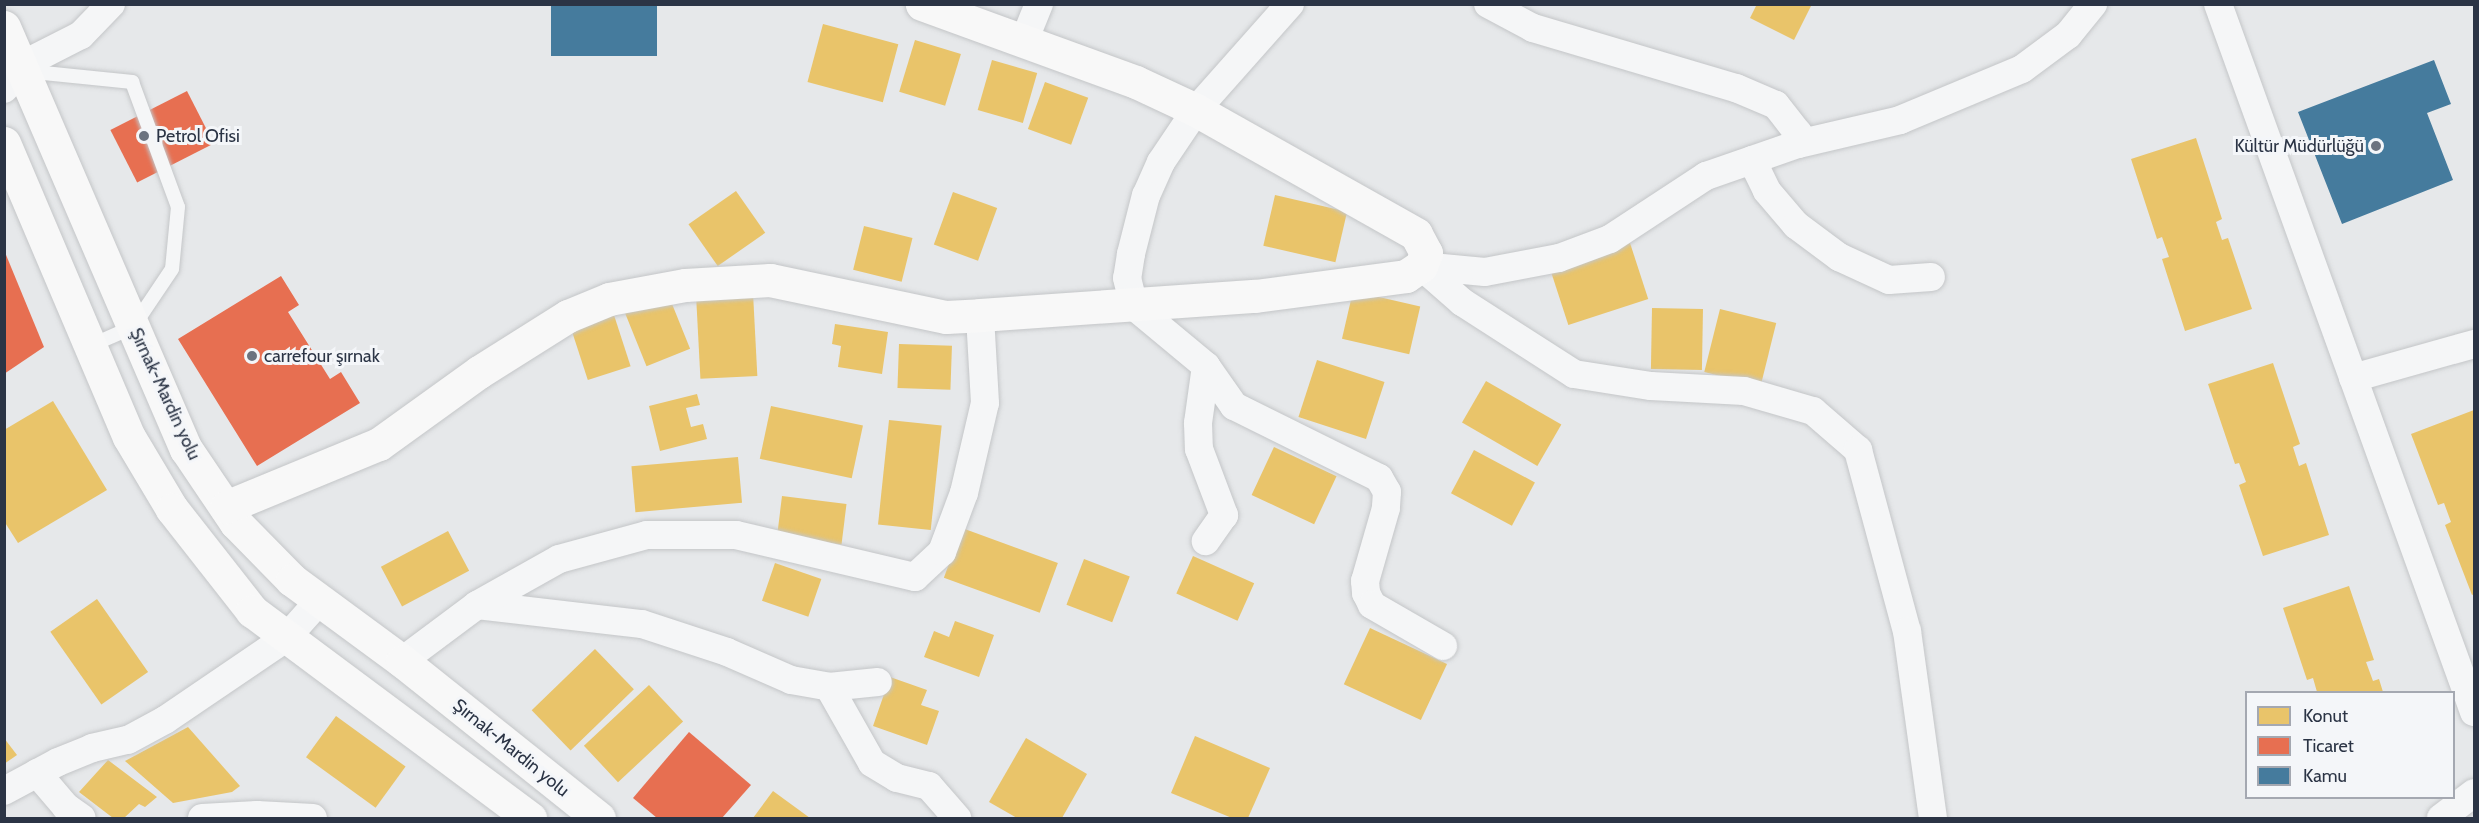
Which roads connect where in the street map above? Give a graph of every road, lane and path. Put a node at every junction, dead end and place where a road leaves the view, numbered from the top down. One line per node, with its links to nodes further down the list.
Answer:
1 (111, 4): 10 (street)
2 (922, 4): 9 (street)
3 (1039, 4): 9 (street)
4 (1290, 4): 11 (street)
5 (1488, 4): 13 (street)
6 (2094, 4): 13 (street)
7 (2218, 4): 23 (street)
8 (4, 27): 10 (street, Şırnak-Mardin yolu)
9 (1024, 41): 11 (street)
10 (13, 80): 19 (street, Şırnak-Mardin yolu); 19 (lane)
11 (1196, 110): 15 (street); 17 (street)
12 (4, 143): 21 (street)
13 (1798, 144): 14 (street)
14 (1752, 160): 15 (street); 16 (street)
15 (1420, 266): 17 (street); 43 (street)
16 (1931, 277)
17 (1135, 307): 18 (street); 22 (street)
18 (980, 315): 24 (street); 27 (street)
19 (133, 327): 21 (lane); 24 (street, Şırnak-Mardin yolu)
20 (2475, 344): 23 (street)
21 (90, 346): 28 (street)
22 (1206, 366): 25 (street); 29 (street)
23 (2354, 378): 33 (street)
24 (226, 507): 26 (street, Şırnak-Mardin yolu)
25 (1206, 541)
26 (320, 600): 28 (street); 30 (street, Şırnak-Mardin yolu)
27 (477, 605): 30 (street); 32 (street)
28 (287, 637): 34 (street); 40 (street)
29 (1443, 646)
30 (402, 661): 41 (street, Şırnak-Mardin yolu)
31 (878, 682): 32 (street)
32 (829, 687): 42 (street)
33 (2475, 712)
34 (37, 773): 35 (street); 37 (street)
35 (4, 791)
36 (2475, 793): 44 (street)
37 (82, 819)
38 (202, 819): 39 (street)
39 (313, 819)
40 (530, 819)
41 (599, 819)
42 (957, 819)
43 (1933, 819)
44 (2441, 819)

